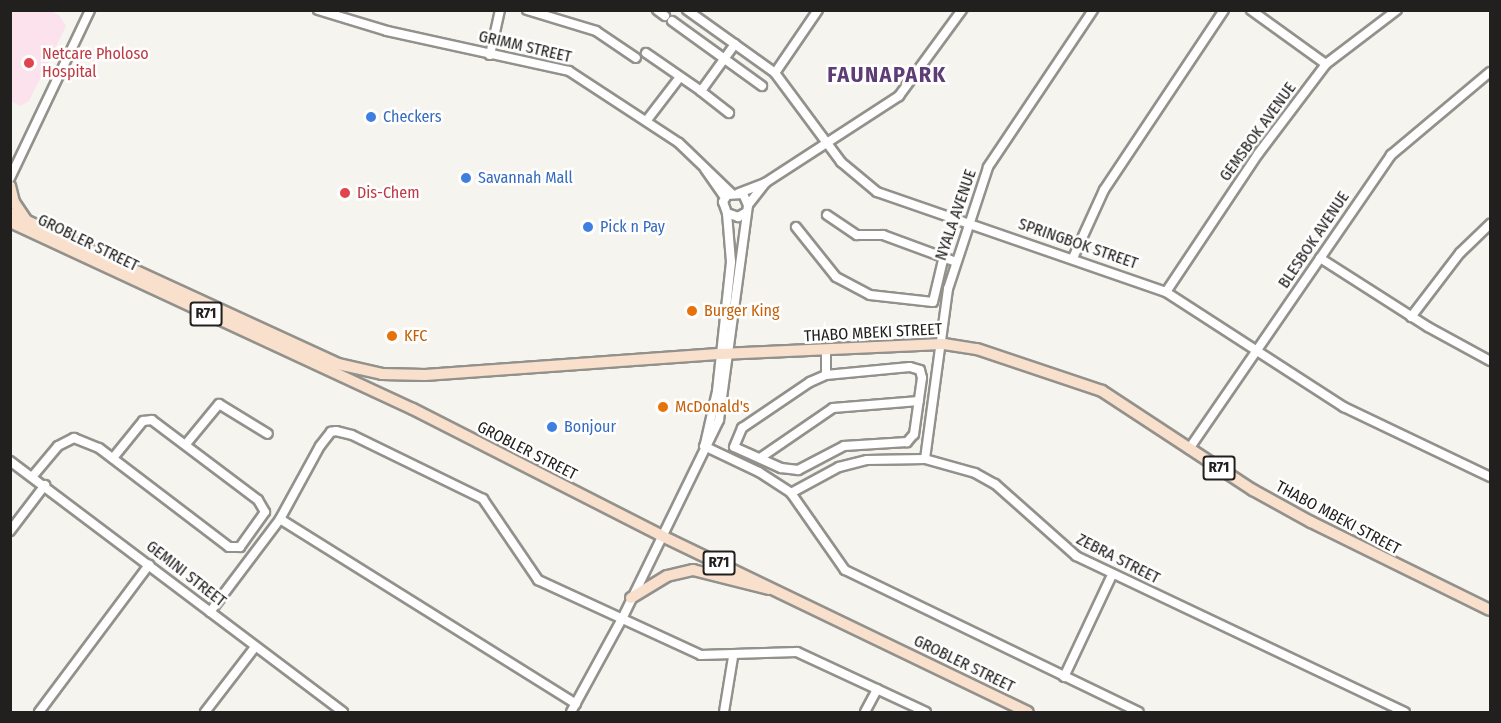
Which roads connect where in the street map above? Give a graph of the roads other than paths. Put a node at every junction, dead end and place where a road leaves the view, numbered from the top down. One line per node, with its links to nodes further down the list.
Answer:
1 (318, 10): 15 (street, GRIMM STREET)
2 (500, 10): 15 (street)
3 (527, 10): 16 (street)
4 (657, 10): 17 (street)
5 (818, 10): 20 (street)
6 (962, 10): 26 (street)
7 (1093, 10): 36 (street, NYALA AVENUE)
8 (1224, 10): 41 (street)
9 (1251, 10): 18 (street)
10 (1397, 10): 18 (street, GEMSBOK AVENUE)
11 (89, 11): 27 (street)
12 (689, 11): 13 (street, SPRINGBOK STREET)
13 (735, 45): 17 (street); 20 (street, SPRINGBOK STREET)
14 (646, 53): 21 (street)
15 (490, 55): 25 (street, GRIMM STREET)
16 (636, 58)
17 (724, 59): 22 (street); 23 (street)
18 (1326, 64): 45 (street, GEMSBOK AVENUE)
19 (1491, 72): 42 (street, BLESBOK AVENUE)
20 (775, 73): 26 (street, SPRINGBOK STREET)
21 (680, 77): 23 (street); 25 (street)
22 (762, 86)
23 (701, 92): 24 (street)
24 (729, 113)
25 (647, 120): 30 (street, GRIMM STREET)
26 (825, 142): 28 (street); 36 (street, SPRINGBOK STREET)
27 (10, 178)
28 (765, 183): 30 (street); 31 (street)
29 (10, 186): 37 (main road)
30 (731, 195): 31 (street, GRIMM STREET); 33 (street)
31 (747, 209): 33 (street); 51 (street)
32 (10, 213): 37 (main road, GROBLER STREET / R71)
33 (727, 213): 51 (street)
34 (827, 215): 43 (street)
35 (10, 222): 37 (main road, GROBLER STREET / R71)
36 (968, 222): 41 (street, SPRINGBOK STREET); 44 (street, NYALA AVENUE)
37 (25, 224): 40 (main road); 48 (main road, GROBLER STREET / R71); 53 (main road, GROBLER STREET / R71)
38 (1491, 224): 46 (street)
39 (796, 227): 43 (street)
40 (10, 229)
41 (1072, 258): 45 (street, SPRINGBOK STREET)
42 (1320, 258): 46 (street); 50 (street, BLESBOK AVENUE)
43 (943, 260): 44 (street)
44 (956, 262): 47 (street, NYALA AVENUE)
45 (1166, 292): 50 (street, SPRINGBOK STREET)
46 (1411, 317): 52 (street)
47 (944, 344): 49 (main road, THABO MBEKI STREET / R71); 60 (main road, THABO MBEKI STREET / R71); 63 (street, NYALA AVENUE)
48 (279, 345): 53 (main road); 56 (main road, GROBLER STREET / R71)
49 (826, 352): 51 (main road, THABO MBEKI STREET / R71); 54 (street)
50 (1255, 352): 60 (street, BLESBOK AVENUE); 66 (street, SPRINGBOK STREET)
51 (726, 354): 53 (main road, THABO MBEKI STREET / R71); 59 (street)
52 (1491, 361)
53 (338, 364): 56 (main road)
54 (826, 375): 55 (street); 62 (street)
55 (919, 401): 62 (street); 62 (street)
56 (413, 409): 71 (main road, GROBLER STREET / R71)
57 (268, 434): 58 (street)
58 (186, 444): 61 (street); 61 (street)
59 (704, 445): 68 (street, GROBLER STREET); 71 (street)
60 (1189, 449): 76 (main road, THABO MBEKI STREET / R71)
61 (113, 458): 65 (street)
62 (760, 458)
63 (925, 459): 68 (street, ZEBRA STREET); 73 (street, ZEBRA STREET)
64 (10, 460): 65 (street, GEMINI STREET)
65 (33, 477): 67 (street, GEMINI STREET)
66 (1491, 477)
67 (45, 485): 70 (street); 72 (street, GEMINI STREET)
68 (791, 493): 81 (street, GROBLER STREET)
69 (280, 519): 77 (street); 78 (street); 83 (street)
70 (10, 531)
71 (660, 535): 74 (main road, GROBLER STREET / R71); 75 (street)
72 (149, 565): 77 (street, GEMINI STREET); 84 (street)
73 (1112, 575): 81 (street); 93 (street, ZEBRA STREET)
74 (775, 589): 75 (main road); 91 (main road, GROBLER STREET / R71)
75 (632, 598): 78 (street)
76 (1491, 610)
77 (210, 612): 79 (street, GEMINI STREET)
78 (622, 619): 80 (street); 83 (street)
79 (255, 647): 85 (street); 86 (street, GEMINI STREET)
80 (733, 657): 82 (street); 88 (street)
81 (1064, 677): 92 (street, GROBLER STREET)
82 (877, 689): 89 (street); 90 (street)
83 (576, 704): 87 (street)
84 (39, 712)
85 (205, 712)
86 (343, 712)
87 (571, 712)
88 (724, 712)
89 (865, 712)
90 (926, 712)
91 (1028, 712)
92 (1139, 712)
93 (1405, 712)

